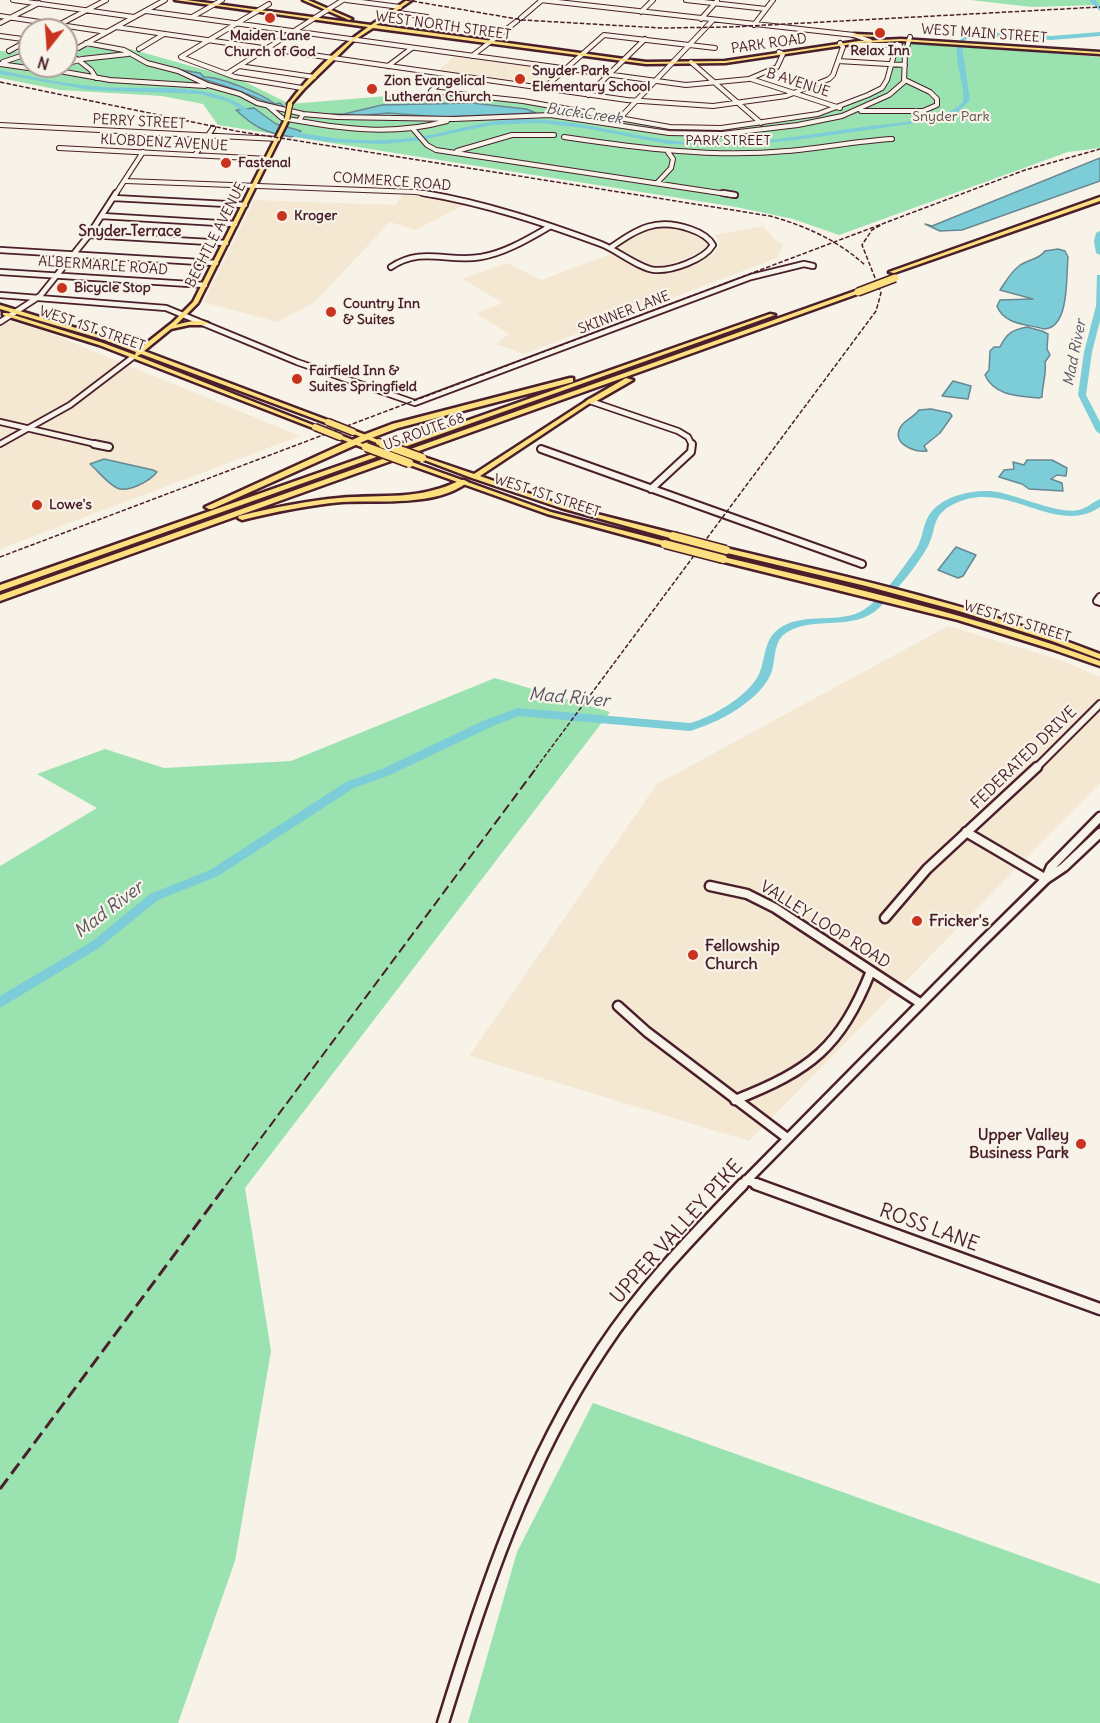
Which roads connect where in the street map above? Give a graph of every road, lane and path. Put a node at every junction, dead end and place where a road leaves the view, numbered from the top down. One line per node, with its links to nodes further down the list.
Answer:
1 (13, 0): 16 (street)
2 (46, 0): 16 (street)
3 (106, 0): 22 (street)
4 (165, 0): 24 (street)
5 (177, 0): 18 (main road, WEST NORTH STREET)
6 (222, 0): 18 (street)
7 (305, 0): 23 (main road)
8 (345, 0): 20 (street); 23 (street)
9 (410, 0): 20 (main road, BECHTLE AVENUE)
10 (541, 0): 19 (street, WEST MAIN STREET); 56 (street)
11 (599, 0): 19 (street)
12 (653, 0): 27 (street)
13 (686, 0): 15 (street)
14 (773, 0): 21 (street)
15 (716, 2): 21 (street); 36 (street)
16 (39, 4): 22 (street); 32 (street)
17 (269, 4): 25 (street)
18 (214, 5): 25 (main road, WEST NORTH STREET); 30 (street)
19 (593, 6): 27 (street, WEST MAIN STREET)
20 (400, 7): 26 (main road, BECHTLE AVENUE)
21 (766, 9): 41 (street)
22 (86, 10): 29 (street); 33 (street)
23 (327, 10): 34 (street); 40 (main road)
24 (146, 11): 29 (street); 30 (street)
25 (258, 11): 34 (main road, WEST NORTH STREET); 39 (street)
26 (392, 12): 31 (street); 40 (main road, BECHTLE AVENUE)
27 (641, 12): 36 (street, WEST MAIN STREET)
28 (0, 16): 32 (street)
29 (134, 17): 42 (street)
30 (192, 17): 39 (street)
31 (427, 17)
32 (10, 18): 35 (street); 38 (street)
33 (72, 18)
34 (314, 18): 40 (main road, WEST NORTH STREET); 45 (street)
35 (18, 19)
36 (701, 19): 37 (street, WEST MAIN STREET)
37 (713, 20): 41 (street, WEST MAIN STREET); 60 (street)
38 (0, 23)
39 (237, 24): 45 (street); 53 (street)
40 (373, 25): 54 (main road, BECHTLE AVENUE); 56 (main road, WEST NORTH STREET)
41 (754, 25): 47 (street, WEST MAIN STREET)
42 (116, 27): 44 (street); 46 (street)
43 (78, 28): 44 (street)
44 (107, 32): 57 (street)
45 (295, 32): 54 (street); 68 (street)
46 (164, 34): 53 (street); 67 (street)
47 (854, 35): 49 (main road); 55 (street, WEST MAIN STREET)
48 (0, 36): 50 (street)
49 (885, 37): 51 (main road, WEST MAIN STREET); 55 (main road, WEST MAIN STREET)
50 (18, 38)
51 (910, 38): 55 (main road, WEST MAIN STREET); 63 (street); 70 (main road, WEST MAIN STREET)
52 (645, 39): 60 (street); 73 (street); 79 (street)
53 (209, 40): 68 (street); 90 (street)
54 (352, 40): 65 (street); 76 (main road, BECHTLE AVENUE)
55 (869, 40): 58 (main road, PARK ROAD)
56 (491, 42): 73 (main road, WEST NORTH STREET); 74 (street)
57 (86, 43): 64 (street); 72 (street)
58 (841, 44): 71 (main road, PARK ROAD); 80 (street)
59 (897, 44): 61 (street); 63 (street); 88 (street)
60 (689, 45): 66 (street); 82 (street)
61 (855, 45)
62 (18, 46): 69 (street)
63 (907, 46): 84 (street)
64 (78, 47)
65 (412, 48): 74 (street); 87 (street)
66 (715, 48)
67 (139, 49)
68 (266, 49): 76 (street); 86 (street)
69 (9, 51)
70 (1100, 51)
71 (781, 53): 83 (main road, PARK ROAD); 96 (street)
72 (130, 54): 77 (street); 100 (street)
73 (580, 54): 79 (main road, WEST NORTH STREET); 89 (street)
74 (472, 56): 89 (street)
75 (18, 58): 81 (street)
76 (333, 58): 87 (street); 94 (main road, BECHTLE AVENUE)
77 (78, 59)
78 (78, 60): 95 (street)
79 (625, 60): 82 (main road, WEST NORTH STREET); 93 (street)
80 (838, 61): 88 (street); 103 (street)
81 (0, 63): 85 (street)
82 (672, 63): 83 (main road, PARK ROAD); 98 (street)
83 (692, 63): 99 (street)
84 (905, 65): 88 (street); 97 (street)
85 (18, 66)
86 (239, 66): 90 (street); 94 (street)
87 (388, 66): 92 (street)
88 (892, 66): 108 (street)
89 (564, 69): 93 (street); 102 (street)
90 (228, 73): 101 (street)
91 (78, 75): 95 (street)
92 (449, 75): 102 (street); 112 (street)
93 (608, 75): 98 (street); 104 (street)
94 (314, 77): 101 (main road, BECHTLE AVENUE)
95 (96, 78): 100 (street)
96 (750, 78): 99 (street); 103 (street, B AVENUE)
97 (905, 80): 109 (street); 109 (street)
98 (654, 82): 99 (street); 105 (street)
99 (714, 83): 106 (street)
100 (215, 87): 107 (street)
101 (302, 88): 114 (main road, BECHTLE AVENUE, bridge)
102 (543, 89): 104 (street)
103 (795, 93): 106 (street); 108 (street, B AVENUE)
104 (588, 95): 105 (street)
105 (635, 101): 106 (street); 112 (street)
106 (737, 103): 115 (street)
107 (268, 106): 110 (street); 114 (street)
108 (840, 108): 109 (street, B AVENUE); 115 (street)
109 (854, 112): 116 (street)
110 (303, 114): 111 (street); 113 (street)
111 (454, 119): 116 (street); 119 (street)
112 (619, 119): 115 (street); 116 (street)
113 (299, 121): 114 (street); 119 (street)
114 (286, 122): 122 (main road, BECHTLE AVENUE)
115 (761, 123)
116 (614, 124)
117 (0, 125): 121 (street, PERRY STREET)
118 (213, 128): 121 (street)
119 (415, 131): 128 (street)
120 (554, 135): 128 (street)
121 (207, 136): 122 (street, PERRY STREET); 129 (street)
122 (279, 137): 130 (main road, BECHTLE AVENUE)
123 (564, 137): 127 (street, PARK STREET)
124 (892, 139): 127 (street, PARK STREET)
125 (59, 148): 126 (street, KLOBDENZ AVENUE)
126 (143, 152): 129 (street, KLOBDENZ AVENUE); 131 (street)
127 (668, 152): 132 (street)
128 (455, 153): 132 (street)
129 (195, 155): 130 (street, KLOBDENZ AVENUE)
130 (268, 159): 133 (main road, BECHTLE AVENUE)
131 (126, 181): 133 (street, COMMERCE ROAD); 135 (street)
132 (657, 183): 134 (street)
133 (254, 188): 137 (main road, BECHTLE AVENUE); 141 (street, COMMERCE ROAD)
134 (735, 195)
135 (114, 198): 137 (street); 139 (street)
136 (1100, 199): 151 (highway)
137 (245, 205): 140 (main road, BECHTLE AVENUE)
138 (1100, 206): 151 (highway)
139 (102, 216): 140 (street); 142 (street)
140 (235, 224): 143 (main road, BECHTLE AVENUE)
141 (549, 227): 144 (street, COMMERCE ROAD); 149 (street)
142 (89, 235): 143 (street); 146 (street)
143 (226, 243): 147 (main road, BECHTLE AVENUE)
144 (610, 248): 144 (street, COMMERCE ROAD)
145 (0, 250): 146 (street)
146 (74, 255): 147 (street); 152 (street)
147 (216, 263): 153 (main road, BECHTLE AVENUE)
148 (813, 266): 169 (street, SKINNER LANE)
149 (391, 267)
150 (0, 272): 152 (street, ALBERMARLE ROAD)
151 (894, 275): 154 (highway, bridge)
152 (56, 276): 153 (street, ALBERMARLE ROAD); 156 (street)
153 (205, 285): 160 (main road, BECHTLE AVENUE)
154 (856, 289): 165 (highway, US ROUTE 68); 168 (highway, US ROUTE 68)
155 (0, 295): 156 (street, WEST 1ST STREET)
156 (38, 297): 158 (street); 160 (street, WEST 1ST STREET)
157 (0, 307): 158 (main road, WEST 1ST STREET)
158 (17, 311): 161 (street); 166 (main road, WEST 1ST STREET)
159 (0, 313): 161 (main road, WEST 1ST STREET)
160 (185, 314): 163 (street, WEST 1ST STREET); 164 (main road, BECHTLE AVENUE)
161 (10, 315): 162 (street); 167 (main road, WEST 1ST STREET)
162 (0, 322)
163 (205, 322): 164 (main road); 169 (street, WEST 1ST STREET)
164 (168, 329): 166 (main road, BECHTLE AVENUE)
165 (733, 336): 170 (highway); 183 (highway, US ROUTE 68)
166 (140, 351): 167 (main road, BECHTLE AVENUE); 175 (main road, WEST 1ST STREET, bridge)
167 (133, 357): 173 (street, BECHTLE AVENUE); 176 (main road, WEST 1ST STREET, bridge)
168 (648, 359): 175 (highway); 185 (highway, US ROUTE 68)
169 (446, 393)
170 (590, 401): 180 (main road); 182 (street)
171 (0, 422): 172 (street)
172 (9, 424): 173 (street); 174 (street)
173 (29, 429): 174 (street, BECHTLE AVENUE); 178 (street)
174 (19, 434): 177 (street, BECHTLE AVENUE)
175 (366, 437): 176 (highway); 180 (main road, WEST 1ST STREET, bridge)
176 (354, 442): 181 (main road, WEST 1ST STREET, bridge); 185 (highway)
177 (0, 444)
178 (109, 447)
179 (541, 449): 182 (street)
180 (475, 476): 181 (main road); 189 (main road, WEST 1ST STREET, bridge)
181 (464, 482): 183 (highway); 189 (main road, WEST 1ST STREET, bridge)
182 (651, 489): 184 (street)
183 (158, 541): 188 (highway, US ROUTE 68)
184 (862, 564)
185 (24, 579): 186 (highway, US ROUTE 68)
186 (0, 588)
187 (1100, 597): 190 (street)
188 (0, 598)
189 (905, 599): 191 (main road, WEST 1ST STREET); 192 (main road, WEST 1ST STREET)
190 (1100, 602)
191 (1100, 657)
192 (1100, 664)
193 (1100, 704): 195 (street, FEDERATED DRIVE)
194 (1100, 817): 197 (street, UPPER VALLEY PIKE)
195 (966, 832): 197 (street, FEDERATED DRIVE); 199 (street, FEDERATED DRIVE)
196 (1100, 833): 197 (street, UPPER VALLEY PIKE)
197 (1046, 879): 201 (street, UPPER VALLEY PIKE)
198 (710, 886): 200 (street, VALLEY LOOP ROAD)
199 (885, 918)
200 (871, 971): 201 (street, VALLEY LOOP ROAD); 203 (street)
201 (920, 1003): 204 (street, UPPER VALLEY PIKE)
202 (618, 1006): 203 (street)
203 (735, 1100): 204 (street)
204 (787, 1138): 205 (street, UPPER VALLEY PIKE)
205 (746, 1180): 206 (street, ROSS LANE); 207 (street, UPPER VALLEY PIKE)
206 (1100, 1309)
207 (443, 1723)

